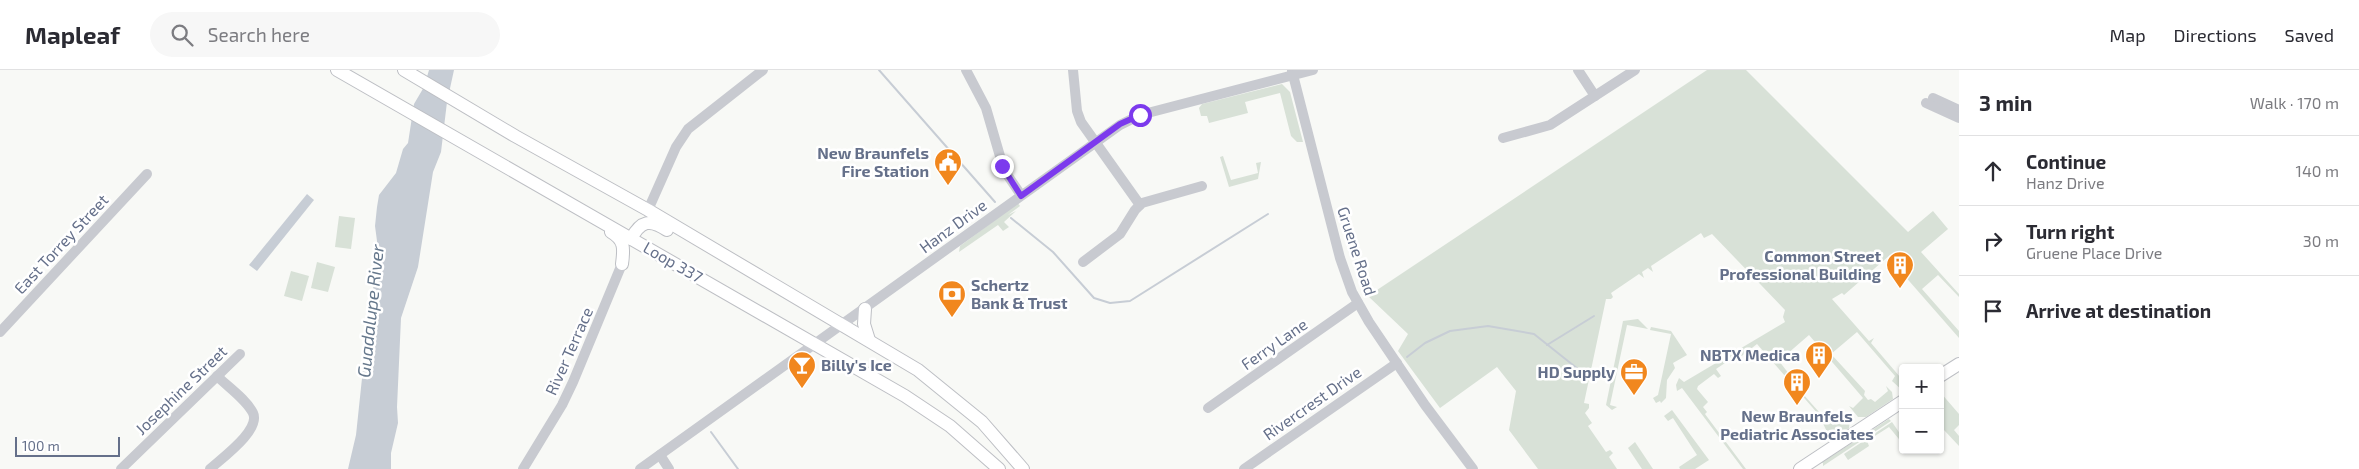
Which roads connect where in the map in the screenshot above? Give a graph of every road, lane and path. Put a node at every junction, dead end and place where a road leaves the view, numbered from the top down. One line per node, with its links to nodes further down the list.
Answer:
1 (337, 70): 18 (main road, Loop 337)
2 (763, 70): 20 (street)
3 (966, 70): 17 (street)
4 (1073, 70): 14 (street)
5 (1313, 70): 9 (street, Hanz Drive)
6 (1578, 70): 10 (street)
7 (1635, 70): 10 (street)
8 (405, 71): 20 (main road, Loop 337)
9 (1293, 73): 14 (street, Hanz Drive); 26 (street, Gruene Road)
10 (1595, 96): 13 (street)
11 (1959, 110): 12 (street)
12 (1959, 118)
13 (1504, 138)
14 (1095, 143): 17 (street, Hanz Drive); 19 (street)
15 (147, 174): 29 (street, East Torrey Street)
16 (1202, 186): 19 (street)
17 (1021, 196): 27 (street, Hanz Drive)
18 (559, 197): 21 (main road, Loop 337); 25 (main road)
19 (1140, 205): 24 (street)
20 (648, 210): 23 (main road, Loop 337)
21 (631, 239): 22 (main road, Loop 337); 23 (main road); 25 (street, River Terrace)
22 (648, 249): 25 (main road); 31 (main road, Loop 337)
23 (727, 258): 28 (main road, Loop 337)
24 (1083, 262)
25 (622, 264): 42 (street, River Terrace)
26 (1358, 303): 33 (street, Gruene Road); 38 (street, Ferry Lane)
27 (865, 309): 28 (street, Hanz Drive); 30 (main road)
28 (843, 325): 30 (main road, Loop 337); 31 (street, Hanz Drive)
29 (0, 332)
30 (869, 340): 46 (main road, Loop 337)
31 (812, 344): 39 (street, Hanz Drive); 45 (main road, Loop 337)
32 (240, 354): 36 (street, Josephine Street)
33 (1397, 363): 47 (street, Rivercrest Drive); 48 (street, Gruene Road)
34 (1959, 364): 35 (main road)
35 (1944, 373)
36 (217, 376): 40 (street, Josephine Street); 41 (street)
37 (1899, 404): 49 (main road)
38 (1208, 408)
39 (660, 455): 43 (street, Hanz Drive); 44 (street)
40 (121, 469)
41 (210, 469)
42 (523, 469)
43 (640, 469)
44 (670, 469)
45 (998, 469)
46 (1023, 469)
47 (1244, 469)
48 (1473, 469)
49 (1800, 469)

